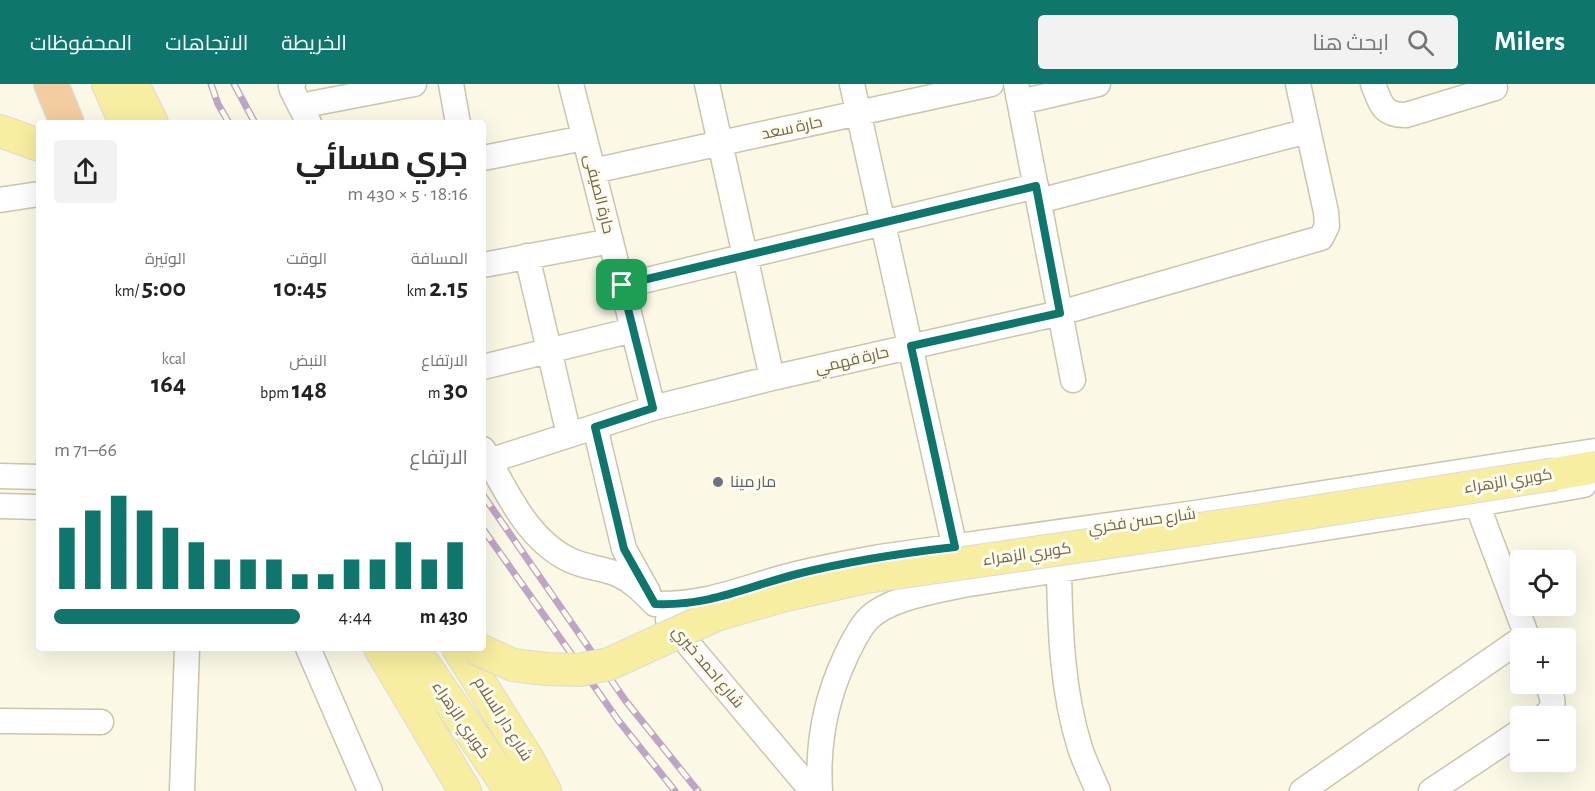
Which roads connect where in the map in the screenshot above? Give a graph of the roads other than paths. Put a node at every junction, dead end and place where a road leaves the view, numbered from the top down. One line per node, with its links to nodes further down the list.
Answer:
1 (51, 84): 17 (highway)
2 (108, 84): 18 (main road)
3 (133, 84): 19 (main road)
4 (414, 84): 15 (street)
5 (451, 84): 20 (street)
6 (571, 84): 23 (street, حارة الصيفى)
7 (707, 84): 24 (street)
8 (852, 84): 16 (street)
9 (991, 84): 16 (street, حارة سعد)
10 (1098, 84): 14 (street)
11 (1298, 84): 22 (street)
12 (1373, 84): 13 (street)
13 (1495, 88)
14 (1018, 93): 29 (street)
15 (298, 100)
16 (859, 113): 24 (street, حارة سعد); 31 (street)
17 (66, 120)
18 (124, 120)
19 (151, 120)
20 (458, 120)
21 (0, 131): 25 (main road)
22 (1308, 131): 29 (street); 37 (street, حارة فهمي)
23 (585, 138): 26 (street); 27 (street, حارة الصيفى)
24 (721, 143): 27 (street, حارة سعد); 34 (street)
25 (36, 144)
26 (486, 157)
27 (593, 171): 32 (street, حارة الصيفى)
28 (36, 194): 30 (street)
29 (1037, 194): 31 (street); 37 (street)
30 (0, 200)
31 (883, 223): 34 (street); 39 (street)
32 (611, 241): 33 (street); 36 (street, حارة الصيفى)
33 (527, 256): 35 (street); 40 (street)
34 (745, 256): 36 (street); 42 (street)
35 (486, 258)
36 (622, 285): 38 (street, حارة الصيفى)
37 (1060, 313): 39 (street, حارة فهمي); 43 (street)
38 (633, 330): 40 (street); 44 (street, حارة الصيفى)
39 (911, 346): 42 (street, حارة فهمي); 56 (street)
40 (549, 351): 41 (street); 46 (street)
41 (486, 366)
42 (772, 378): 44 (street, حارة فهمي)
43 (1073, 380)
44 (653, 408): 45 (street, حارة فهمي)
45 (595, 427): 46 (street, حارة فهمي); 59 (street, شارع احمد خيري)
46 (569, 435): 48 (street, حارة فهمي)
47 (1595, 451): 56 (street, شارع حسن فخري)
48 (486, 455): 59 (street)
49 (1595, 467): 67 (main road, كوبري الزهراء, bridge)
50 (0, 476): 51 (street)
51 (36, 477)
52 (1595, 483): 53 (street, شارع حسن فخري)
53 (1477, 504): 57 (street, شارع حسن فخري); 60 (street)
54 (0, 506): 55 (street)
55 (36, 507)
56 (955, 547): 58 (street); 59 (street, شارع حسن فخري)
57 (1059, 570): 58 (street, شارع حسن فخري); 78 (street)
58 (963, 585): 77 (street, شارع حسن فخري)
59 (655, 604): 76 (street, شارع احمد خيري)
60 (1520, 628)
61 (1510, 648): 79 (street)
62 (187, 651): 71 (street)
63 (309, 651): 72 (street)
64 (383, 651): 73 (main road)
65 (415, 651): 74 (main road, كوبري الزهراء)
66 (460, 651): 75 (main road, شارع دار السلام)
67 (482, 651)
68 (0, 721): 69 (street)
69 (101, 722)
70 (1510, 738): 80 (street)
71 (182, 791)
72 (370, 791)
73 (465, 791)
74 (511, 791)
75 (545, 791)
76 (812, 791)
77 (820, 791)
78 (1098, 791)
79 (1302, 791)
80 (1431, 791)

